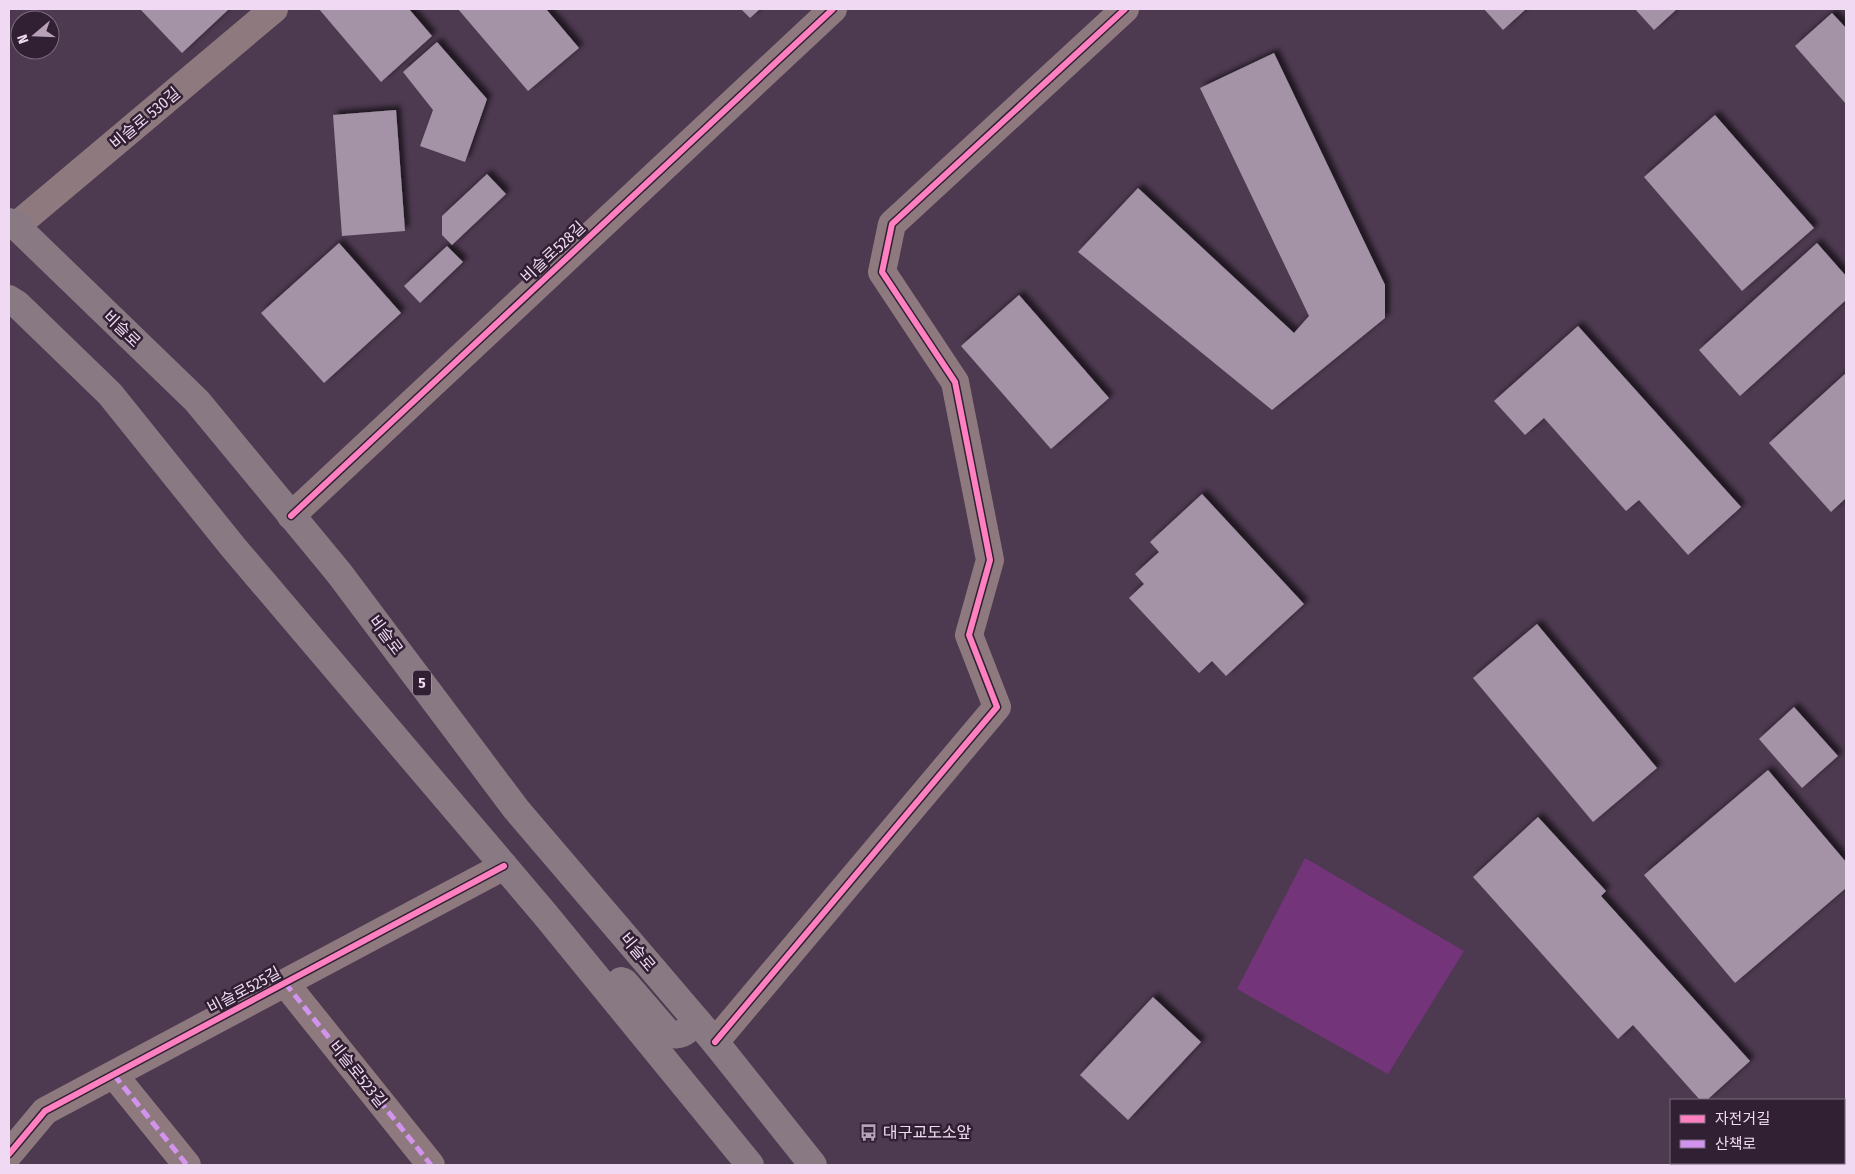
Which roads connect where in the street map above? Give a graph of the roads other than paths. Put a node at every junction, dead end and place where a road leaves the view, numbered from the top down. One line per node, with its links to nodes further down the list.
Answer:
1 (274, 9): 4 (street, 비슬로 530길)
2 (833, 9): 6 (street, 비슬로528길)
3 (1125, 9): 11 (street)
4 (12, 224): 6 (main road, 비슬로 / 5)
5 (9, 299): 7 (main road)
6 (291, 516): 10 (main road, 비슬로 / 5)
7 (504, 866): 8 (main road); 9 (street, 비슬로525길)
8 (591, 971): 10 (main road); 16 (main road)
9 (285, 984): 12 (street, 비슬로525길); 15 (street, 비슬로523길)
10 (697, 1021): 11 (main road, 비슬로 / 5)
11 (715, 1042): 17 (main road, 비슬로 / 5)
12 (114, 1075): 13 (street, 비슬로525길); 14 (street)
13 (9, 1154)
14 (187, 1165)
15 (431, 1165)
16 (750, 1165)
17 (813, 1165)

